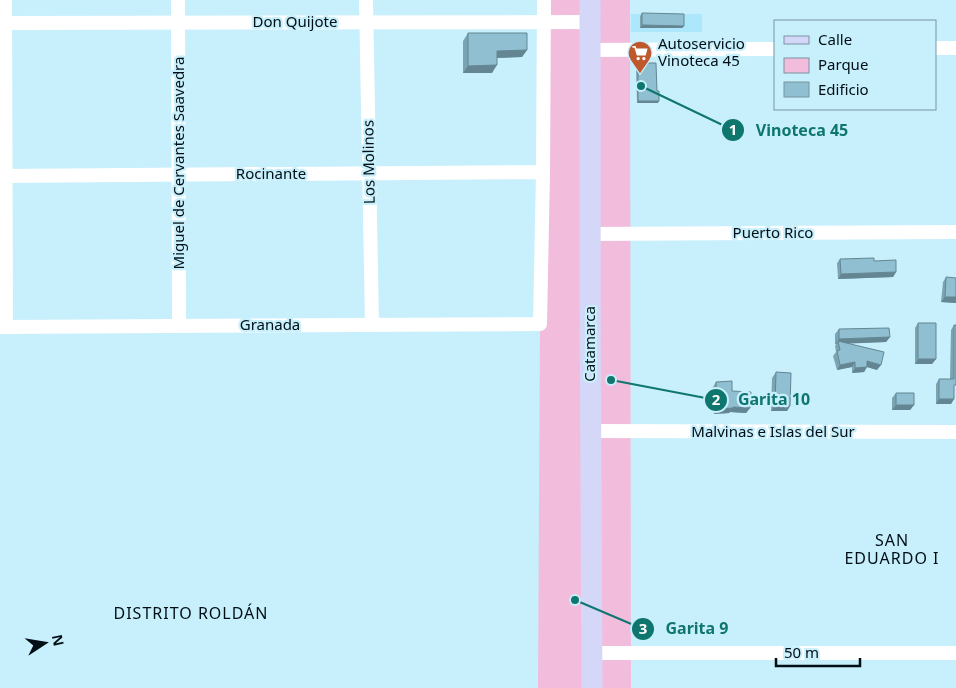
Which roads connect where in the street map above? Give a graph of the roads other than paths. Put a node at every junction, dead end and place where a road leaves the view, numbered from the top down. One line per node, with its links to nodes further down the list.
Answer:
1 (5, 0): 9 (street)
2 (178, 0): 10 (street, Miguel de Cervantes Saavedra)
3 (366, 0): 6 (street, Los Molinos)
4 (544, 0): 7 (street)
5 (590, 0): 8 (main road, Catamarca)
6 (366, 22): 7 (street, Don Quijote); 10 (street, Don Quijote); 16 (street, Los Molinos)
7 (544, 22): 8 (street, Don Quijote); 15 (street)
8 (590, 22): 14 (main road, Catamarca)
9 (3, 23): 10 (street, Don Quijote); 18 (street)
10 (178, 23): 17 (street, Miguel de Cervantes Saavedra)
11 (936, 48): 12 (street)
12 (956, 48)
13 (774, 49): 14 (street)
14 (590, 50): 20 (main road, Catamarca)
15 (543, 172): 16 (street, Rocinante); 21 (street, Granada)
16 (369, 174): 17 (street, Rocinante); 21 (street, Los Molinos)
17 (179, 175): 18 (street, Rocinante); 22 (street, Miguel de Cervantes Saavedra)
18 (3, 176): 23 (street)
19 (956, 232): 20 (street, Puerto Rico)
20 (589, 234): 24 (main road, Catamarca)
21 (372, 325): 22 (street, Granada)
22 (179, 326): 23 (street, Granada)
23 (3, 327)
24 (591, 431): 25 (street, Malvinas e Islas del Sur); 26 (main road, Catamarca)
25 (956, 432)
26 (592, 653): 27 (street); 28 (main road, Catamarca)
27 (956, 653)
28 (592, 688)

